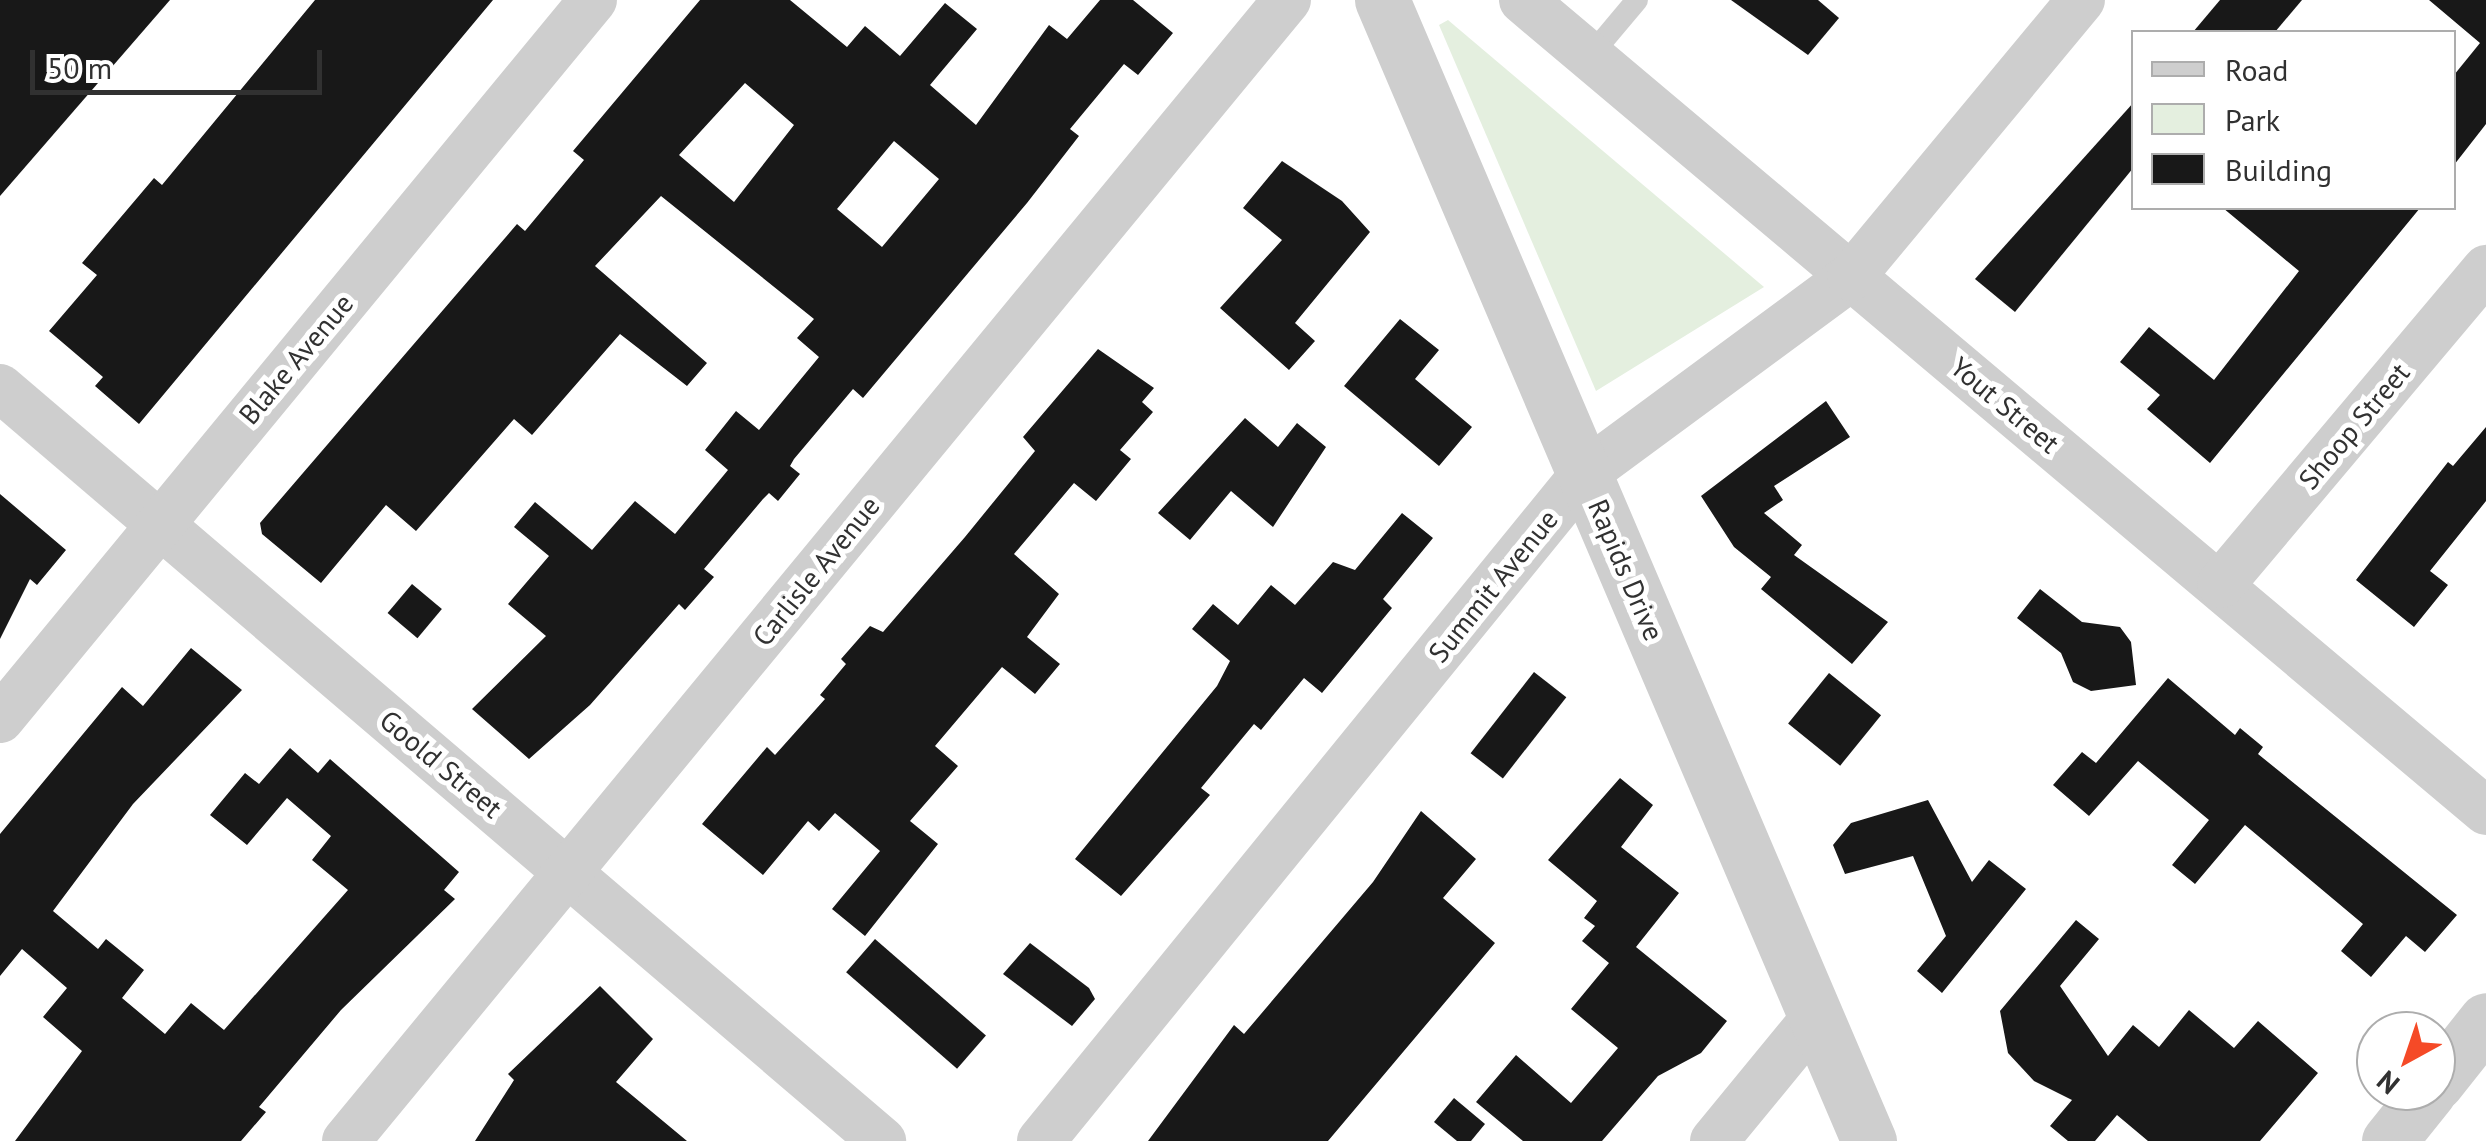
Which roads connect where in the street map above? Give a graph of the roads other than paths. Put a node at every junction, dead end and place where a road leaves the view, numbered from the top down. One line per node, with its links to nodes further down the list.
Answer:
1 (593, 0): 12 (street, Blake Avenue)
2 (1287, 0): 16 (street, Carlisle Avenue)
3 (1382, 0): 11 (street, Rapids Drive)
4 (1523, 0): 7 (street, Yout Street)
5 (1637, 0): 7 (lane)
6 (2081, 0): 9 (street, Summit Avenue)
7 (1590, 56): 9 (street, Yout Street)
8 (2486, 269): 13 (street, Shoop Street)
9 (1850, 277): 11 (street, Summit Avenue); 13 (street, Yout Street)
10 (0, 388): 12 (street, Goold Street)
11 (1585, 473): 17 (street, Rapids Drive); 23 (street, Summit Avenue)
12 (160, 524): 14 (street, Blake Avenue); 16 (street, Goold Street)
13 (2221, 584): 15 (street, Yout Street)
14 (0, 719)
15 (2486, 811)
16 (568, 872): 21 (street, Carlisle Avenue); 22 (street, Goold Street)
17 (1816, 1018): 24 (street); 25 (street, Rapids Drive)
18 (2486, 1020): 19 (street)
19 (2456, 1058)
20 (2414, 1111): 26 (street)
21 (346, 1141)
22 (882, 1141)
23 (1041, 1141)
24 (1714, 1141)
25 (1868, 1141)
26 (2390, 1141)

